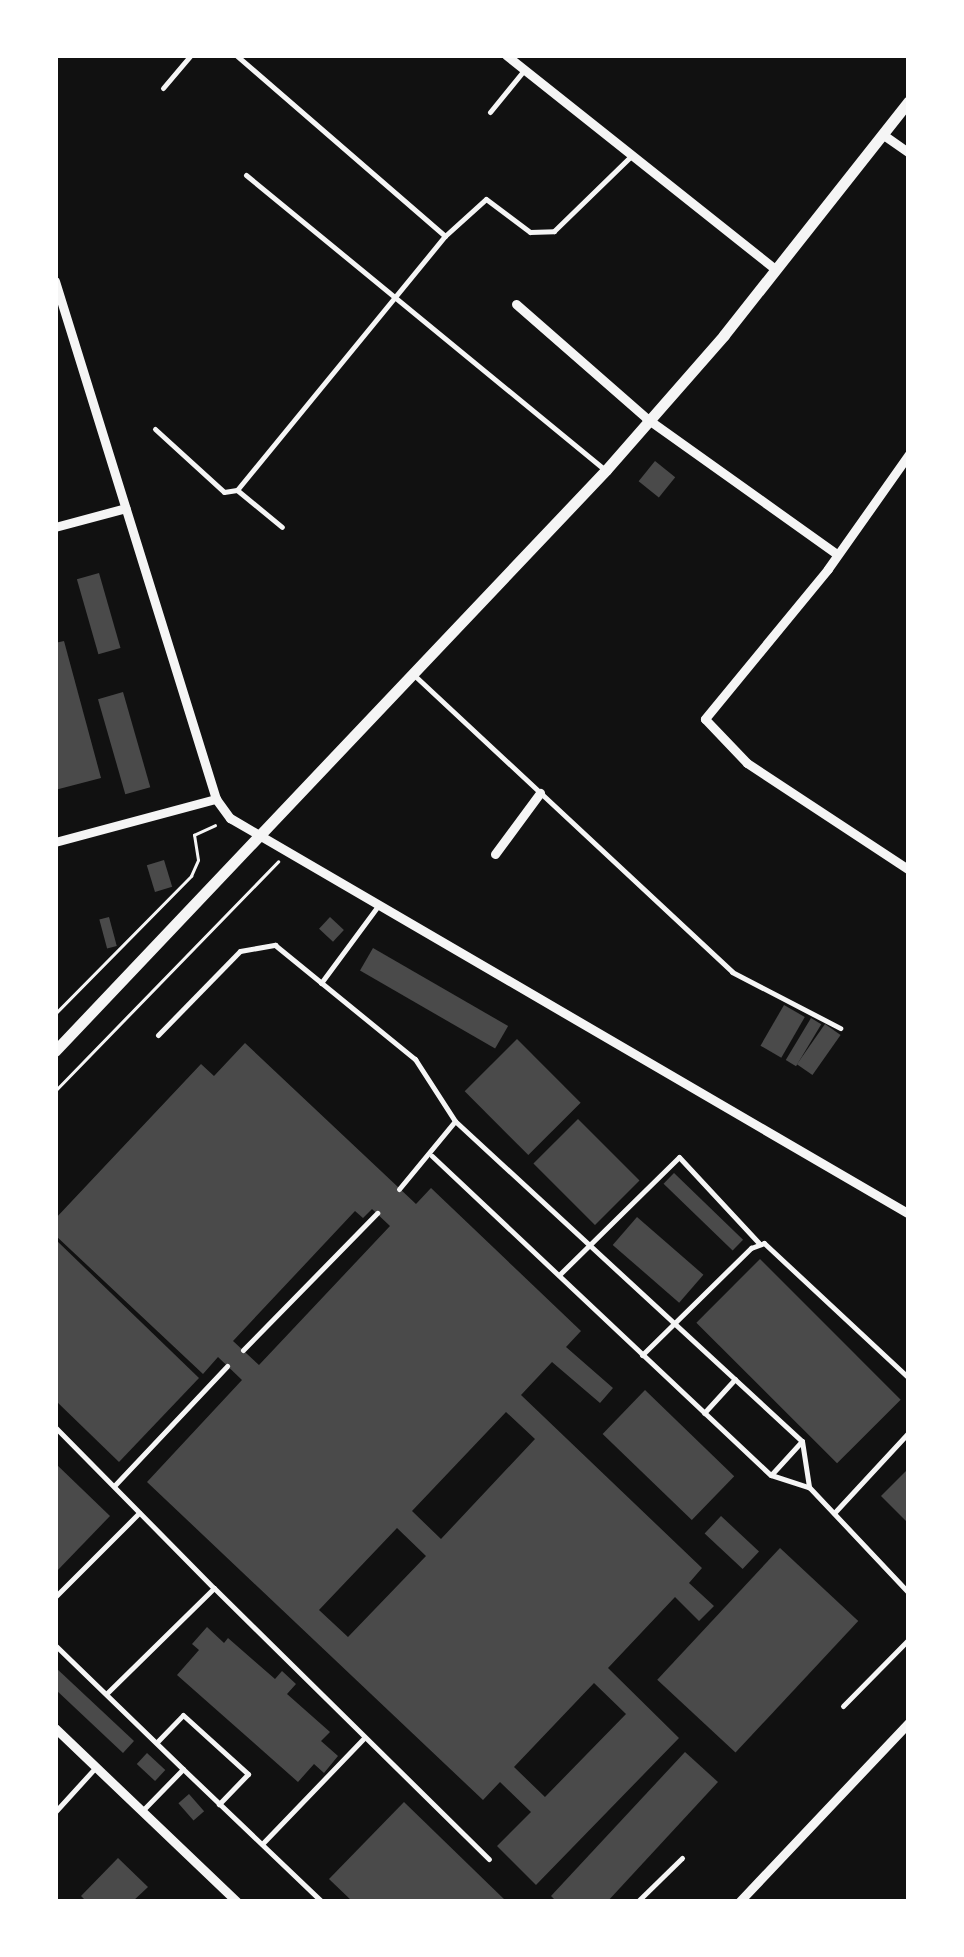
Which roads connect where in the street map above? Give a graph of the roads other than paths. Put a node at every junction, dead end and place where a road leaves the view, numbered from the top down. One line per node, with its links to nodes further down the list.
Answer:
1 (191, 55): 5 (lane)
2 (236, 55): 12 (lane)
3 (506, 55): 4 (street)
4 (525, 69): 7 (lane); 10 (street)
5 (163, 88)
6 (909, 101): 8 (street)
7 (490, 112)
8 (884, 136): 9 (street); 13 (street)
9 (909, 152)
10 (633, 154): 12 (lane); 13 (street)
11 (246, 175): 15 (lane)
12 (445, 236): 15 (lane)
13 (776, 270): 17 (street)
14 (55, 281): 22 (street)
15 (396, 300): 20 (lane); 21 (lane)
16 (516, 304): 17 (street)
17 (646, 418): 20 (street); 25 (street)
18 (155, 428): 21 (lane)
19 (909, 454): 25 (street)
20 (606, 470): 26 (street)
21 (237, 490): 24 (lane)
22 (126, 508): 23 (street); 28 (street)
23 (55, 526)
24 (282, 528)
25 (837, 554): 32 (street)
26 (412, 673): 27 (lane); 29 (street)
27 (540, 793): 31 (street); 35 (lane)
28 (216, 800): 29 (street); 30 (street)
29 (261, 840): 33 (street); 37 (street)
30 (55, 842)
31 (495, 854)
32 (908, 866)
33 (378, 906): 34 (lane); 42 (street)
34 (321, 982): 36 (lane); 38 (lane)
35 (840, 1028)
36 (158, 1035)
37 (55, 1051)
38 (455, 1121): 39 (lane); 43 (lane)
39 (432, 1156): 40 (lane); 45 (lane)
40 (400, 1189)
41 (376, 1213): 47 (lane)
42 (909, 1214)
43 (592, 1241): 44 (lane); 45 (lane); 46 (lane)
44 (758, 1243): 46 (lane); 50 (lane)
45 (559, 1275): 48 (lane)
46 (674, 1320): 48 (lane); 51 (lane)
47 (243, 1350)
48 (642, 1355): 52 (lane)
49 (227, 1366): 57 (lane)
50 (909, 1378)
51 (734, 1379): 52 (lane); 55 (lane)
52 (704, 1413): 56 (lane)
53 (55, 1427): 57 (lane)
54 (909, 1432): 59 (lane)
55 (802, 1441): 56 (lane); 58 (lane)
56 (771, 1475): 58 (lane)
57 (114, 1486): 60 (lane)
58 (810, 1487): 59 (lane)
59 (834, 1512): 62 (lane)
60 (139, 1513): 61 (lane); 63 (lane)
61 (214, 1588): 66 (lane); 70 (lane)
62 (909, 1594)
63 (55, 1597)
64 (909, 1639): 67 (lane)
65 (55, 1645): 66 (lane)
66 (106, 1694): 71 (lane)
67 (842, 1706)
68 (909, 1722): 83 (street)
69 (55, 1728): 72 (street)
70 (363, 1739): 77 (lane); 78 (lane)
71 (156, 1743): 73 (lane); 74 (lane)
72 (96, 1767): 75 (street); 76 (lane)
73 (182, 1769): 74 (lane); 75 (lane)
74 (219, 1804): 77 (lane)
75 (142, 1811): 80 (street)
76 (55, 1812)
77 (262, 1844): 81 (lane)
78 (489, 1858)
79 (682, 1858): 82 (lane)
80 (238, 1902)
81 (322, 1902)
82 (638, 1902)
83 (739, 1902)

